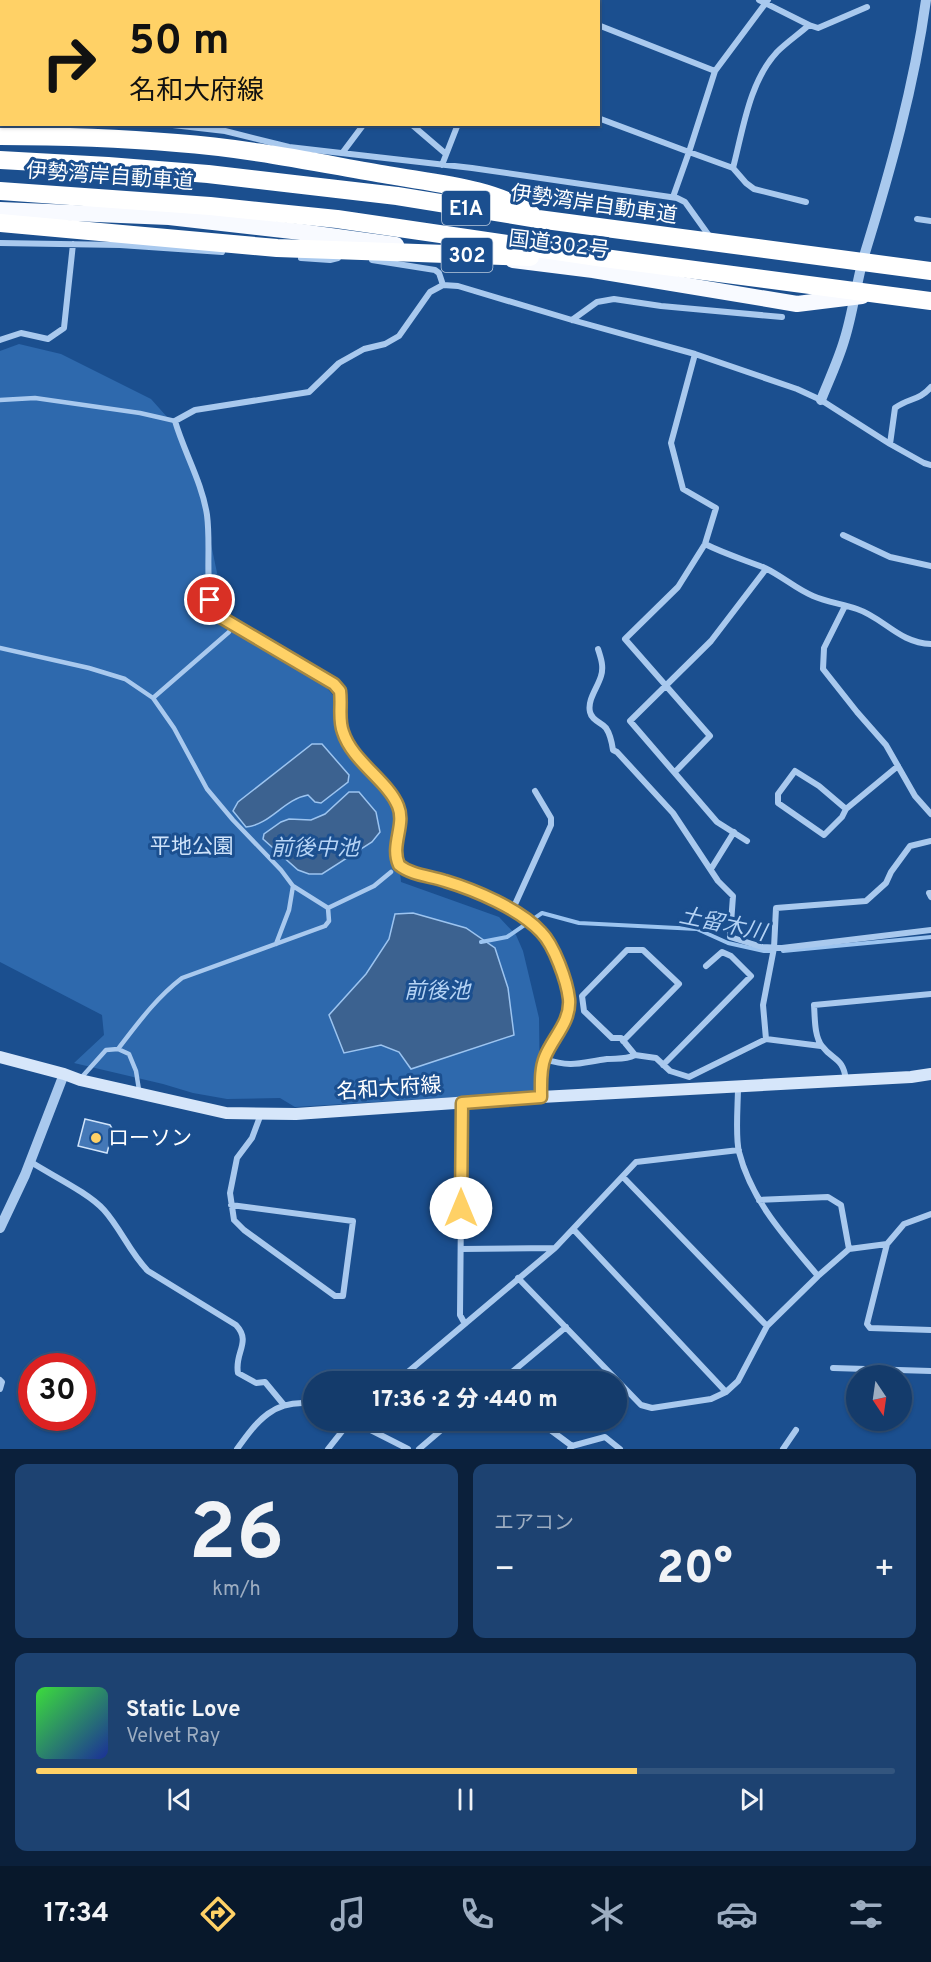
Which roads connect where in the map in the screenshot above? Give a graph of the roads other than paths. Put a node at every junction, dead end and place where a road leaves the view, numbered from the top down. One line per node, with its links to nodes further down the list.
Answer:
1 (926, 0): 33 (street)
2 (765, 1): 4 (street); 6 (street)
3 (867, 7): 4 (street)
4 (809, 25): 18 (street)
5 (600, 26): 6 (street)
6 (715, 71): 14 (street)
7 (600, 119): 14 (street)
8 (181, 126): 13 (street)
9 (362, 126): 13 (street)
10 (413, 126): 15 (street)
11 (457, 126): 15 (street)
12 (0, 136): 23 (highway, bridge)
13 (343, 152): 17 (street)
14 (688, 152): 18 (street); 20 (street)
15 (446, 154): 17 (street)
16 (0, 158): 23 (highway, 伊勢湾岸自動車道 / E1A, bridge); 27 (highway, 国道302号)
17 (442, 165): 20 (street)
18 (734, 168): 21 (street)
19 (0, 191): 32 (highway, 伊勢湾岸自動車道 / E1A, bridge)
20 (674, 197): 27 (street)
21 (806, 202)
22 (0, 210): 36 (highway, 国道302号 / 302)
23 (538, 219): 34 (highway, 伊勢湾岸自動車道 / E1A, bridge)
24 (917, 219): 25 (street)
25 (931, 221)
26 (0, 223): 32 (highway, bridge)
27 (710, 237): 33 (highway, 国道302号)
28 (0, 243): 29 (street)
29 (73, 244): 30 (street); 40 (street)
30 (225, 252)
31 (295, 257): 35 (street)
32 (604, 258): 37 (highway, 伊勢湾岸自動車道 / E1A, bridge)
33 (864, 259): 34 (highway, 国道302号); 36 (street)
34 (931, 270)
35 (443, 285): 39 (street); 45 (street)
36 (856, 296): 37 (highway, 国道302号 / 302); 44 (street)
37 (931, 303)
38 (782, 317): 39 (street)
39 (572, 320): 41 (street)
40 (0, 340)
41 (695, 354): 44 (street); 49 (street)
42 (931, 387): 46 (street)
43 (0, 400): 45 (lane)
44 (821, 400): 46 (street)
45 (175, 421): 73 (street)
46 (890, 444): 47 (street)
47 (931, 465)
48 (843, 536): 50 (street)
49 (705, 544): 51 (street); 57 (street)
50 (931, 566)
51 (766, 569): 52 (street); 57 (street)
52 (845, 606): 54 (street); 59 (street)
53 (229, 632): 58 (lane)
54 (931, 644)
55 (0, 648): 58 (lane)
56 (598, 649): 67 (street)
57 (665, 686): 60 (street); 60 (street)
58 (153, 698): 69 (lane)
59 (898, 766): 62 (street); 63 (street)
60 (675, 772): 64 (street)
61 (535, 791): 73 (street)
62 (846, 809): 62 (street)
63 (931, 814)
64 (734, 832): 65 (street); 67 (street)
65 (747, 841)
66 (931, 841): 76 (street)
67 (711, 869): 76 (street)
68 (391, 872): 72 (lane)
69 (293, 885): 72 (lane); 75 (lane)
70 (931, 892): 71 (street)
71 (931, 897)
72 (328, 908): 75 (lane)
73 (512, 911): 85 (street)
74 (931, 930): 76 (street)
75 (276, 944): 82 (lane)
76 (774, 948): 79 (street)
77 (706, 966): 86 (street)
78 (931, 994): 81 (street)
79 (766, 1039): 81 (street); 86 (street)
80 (623, 1041): 80 (street); 83 (street)
81 (821, 1046): 90 (street)
82 (118, 1049): 89 (lane); 92 (lane)
83 (635, 1055): 85 (street); 86 (street)
84 (0, 1057): 87 (main road, 名和大府線)
85 (544, 1059): 93 (street)
86 (663, 1065)
87 (64, 1074): 89 (main road, 名和大府線); 97 (street)
88 (931, 1074): 90 (main road, 名和大府線)
89 (80, 1080): 92 (main road, 名和大府線)
90 (846, 1080): 91 (main road, 名和大府線)
91 (738, 1087): 93 (main road, 名和大府線); 96 (street)
92 (139, 1094): 95 (main road, 名和大府線)
93 (541, 1097): 94 (main road, 名和大府線)
94 (462, 1103): 95 (main road, 名和大府線); 106 (street)
95 (261, 1113): 100 (street)
96 (739, 1150): 98 (street); 99 (street)
97 (31, 1162): 102 (street); 122 (street)
98 (623, 1177): 103 (street); 111 (street)
99 (759, 1200): 107 (street); 108 (street)
100 (231, 1205): 100 (street)
101 (931, 1214): 104 (street)
102 (0, 1228)
103 (574, 1230): 105 (street); 120 (street)
104 (887, 1244): 107 (street); 113 (street)
105 (555, 1248): 106 (street); 109 (street)
106 (461, 1249): 110 (street)
107 (849, 1249): 108 (street)
108 (818, 1276): 111 (street)
109 (518, 1278): 110 (street); 112 (street)
110 (465, 1324): 115 (street)
111 (767, 1326): 120 (street)
112 (566, 1327): 116 (street); 120 (street)
113 (931, 1330)
114 (833, 1368): 117 (street)
115 (409, 1371)
116 (513, 1371)
117 (931, 1371)
118 (0, 1380): 119 (street)
119 (0, 1389)
120 (726, 1392)
121 (303, 1404): 122 (street)
122 (284, 1405): 129 (street)
123 (796, 1430): 134 (street)
124 (343, 1431): 130 (street)
125 (371, 1431): 131 (street)
126 (440, 1431): 132 (street)
127 (550, 1431): 128 (street)
128 (571, 1448): 133 (street)
129 (237, 1449)
130 (328, 1449)
131 (408, 1449)
132 (419, 1449)
133 (620, 1449)
134 (783, 1449)

